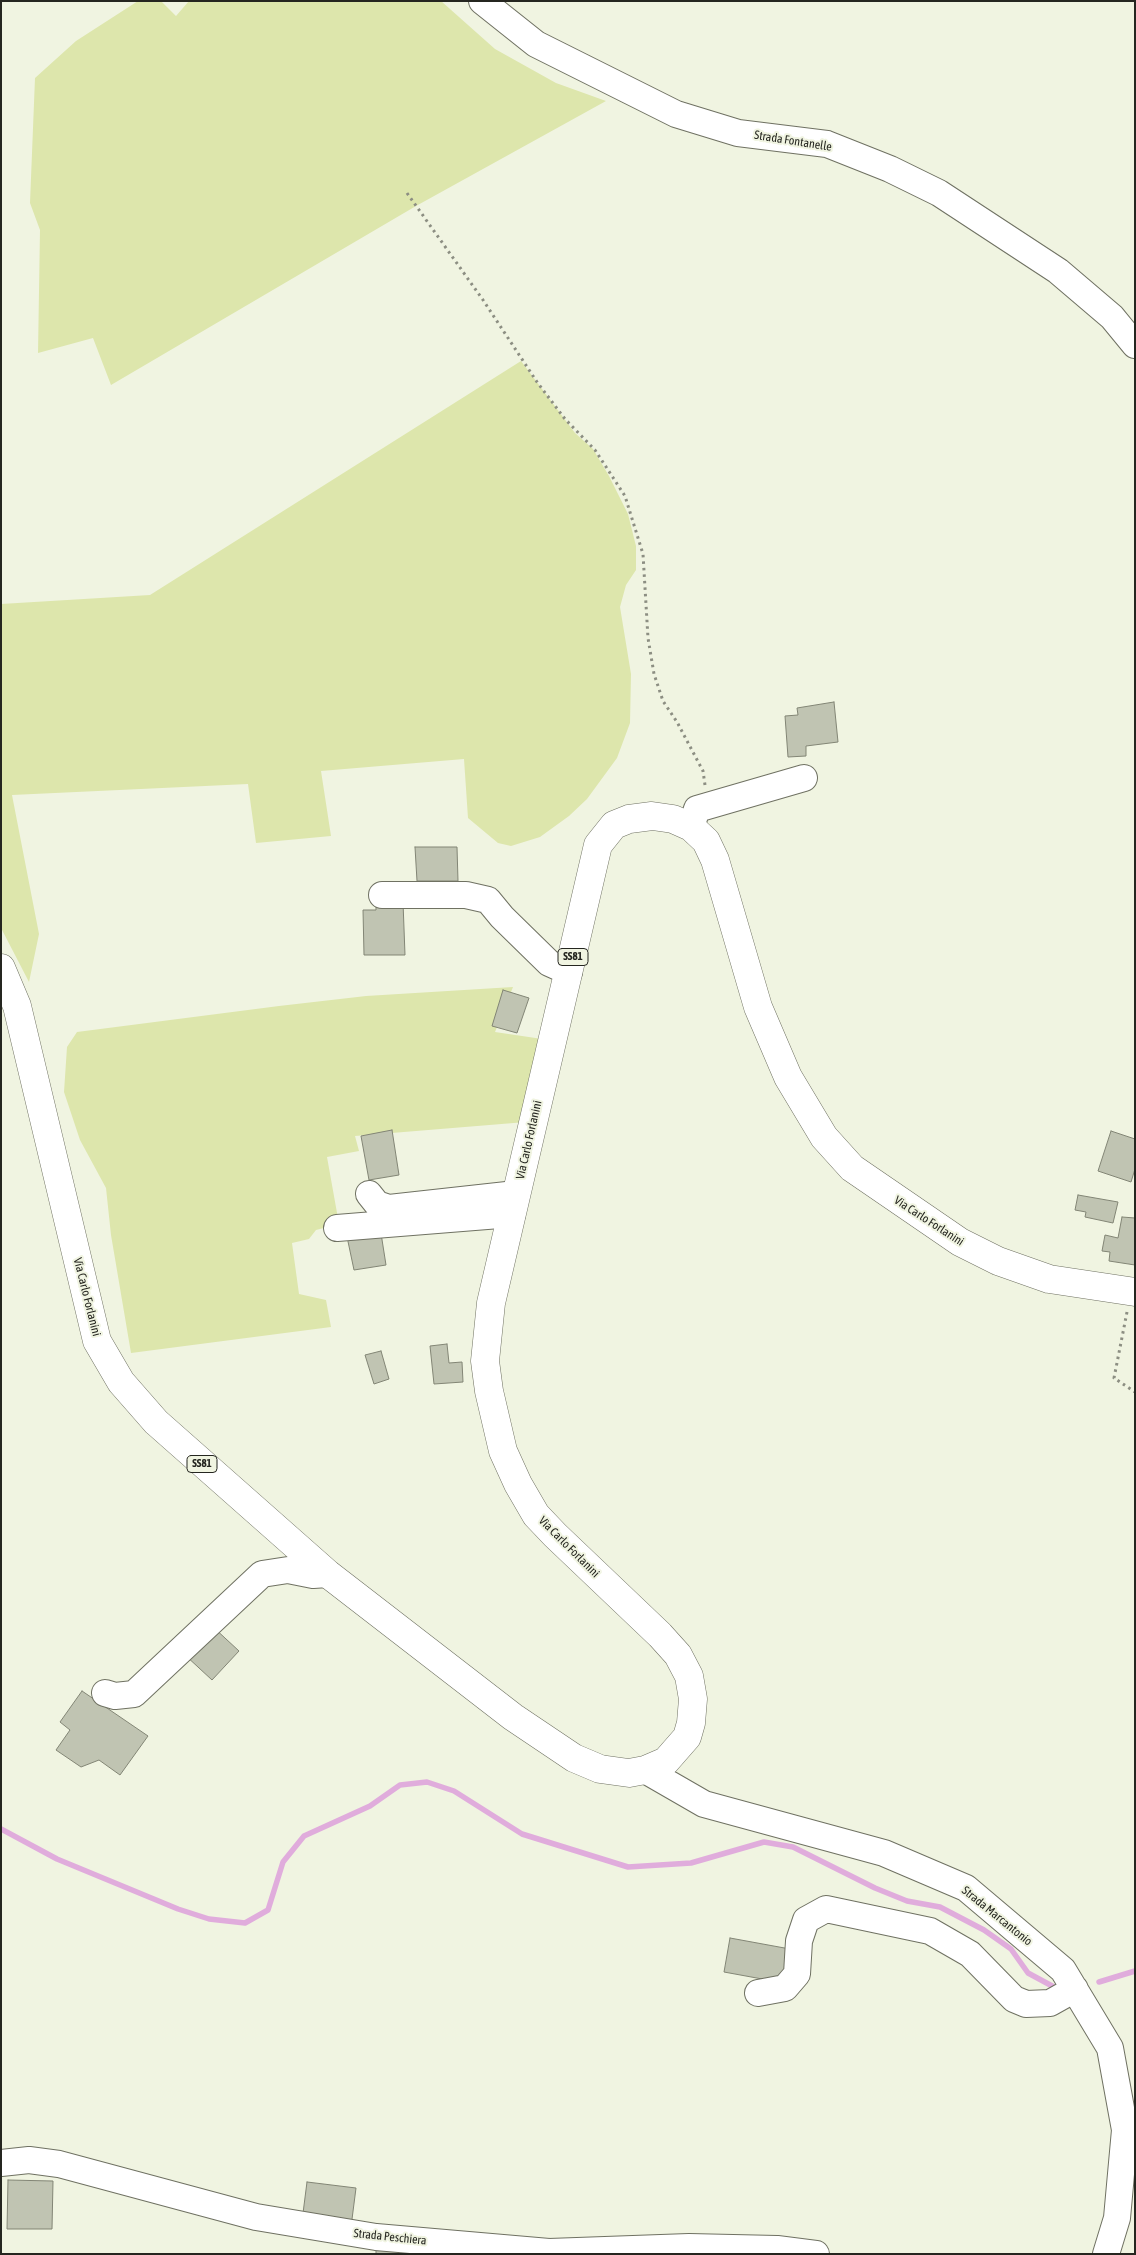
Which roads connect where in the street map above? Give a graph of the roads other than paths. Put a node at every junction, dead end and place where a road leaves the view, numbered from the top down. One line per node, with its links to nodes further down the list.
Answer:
1 (482, 1): 2 (street, Strada Fontanelle)
2 (1135, 345)
3 (804, 778): 4 (street)
4 (691, 827): 7 (main road, Via Carlo Forlanini / SS81); 11 (main road, Via Carlo Forlanini / SS81)
5 (382, 895): 7 (street)
6 (1, 968): 12 (main road, Via Carlo Forlanini / SS81)
7 (569, 972): 9 (main road, Via Carlo Forlanini / SS81)
8 (368, 1194): 9 (street)
9 (514, 1204): 10 (street); 14 (main road, Via Carlo Forlanini / SS81)
10 (337, 1228)
11 (1133, 1292)
12 (328, 1574): 13 (street); 14 (main road, Via Carlo Forlanini / SS81)
13 (105, 1693)
14 (645, 1770): 15 (street, Strada Marcantonio)
15 (1074, 1989): 16 (street); 20 (street, Strada Marcantonio)
16 (758, 1993)
17 (1, 2163): 18 (street, Strada Peschiera)
18 (434, 2248): 19 (street, Strada Peschiera)
19 (816, 2254)
20 (1106, 2254)

